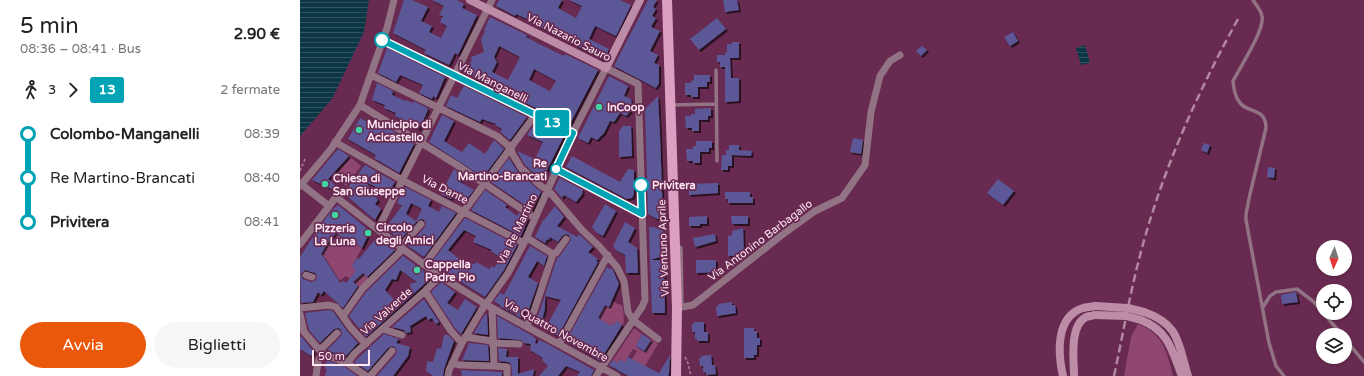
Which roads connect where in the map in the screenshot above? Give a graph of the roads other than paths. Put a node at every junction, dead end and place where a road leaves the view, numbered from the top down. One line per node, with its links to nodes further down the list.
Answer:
1 (394, 0): 8 (street)
2 (470, 0): 7 (main road, Via Nazario Sauro)
3 (492, 0): 7 (street)
4 (667, 0): 16 (main road, Via Ventuno Aprile)
5 (1253, 0): 47 (lane)
6 (637, 1): 10 (main road, Via Re Martino)
7 (487, 9): 10 (main road, Via Nazario Sauro); 13 (street)
8 (382, 40): 12 (street); 13 (street, Via Manganelli)
9 (900, 55): 46 (street, Via Antonino Barbagallo)
10 (606, 68): 19 (street, Via Re Martino); 31 (street, Via Nazario Sauro)
11 (716, 70): 14 (lane)
12 (371, 75): 15 (street); 17 (street)
13 (455, 75): 17 (street); 18 (street, Via Manganelli)
14 (716, 104): 16 (lane); 23 (lane)
15 (360, 105): 20 (street); 21 (street)
16 (671, 105): 46 (main road, Via Ventuno Aprile)
17 (438, 108): 21 (street); 22 (street)
18 (535, 115): 19 (street, Via Manganelli); 22 (street)
19 (573, 133): 24 (street, Via Re Martino)
20 (335, 142): 25 (street, Via Dante); 27 (street)
21 (421, 142): 25 (street); 26 (street)
22 (511, 148): 26 (street); 28 (street)
23 (717, 161)
24 (556, 169): 28 (street, Via Re Martino); 31 (street)
25 (402, 180): 30 (street, Via Dante); 34 (street)
26 (484, 183): 30 (street); 32 (street)
27 (301, 185): 29 (street)
28 (548, 190): 32 (street, Via Re Martino); 41 (street)
29 (331, 204): 34 (street, Via Quattro Novembre); 35 (street)
30 (464, 211): 37 (street, Via Dante); 42 (street)
31 (642, 214): 52 (street)
32 (535, 218): 37 (street, Via Re Martino)
33 (421, 224): 39 (street)
34 (378, 229): 39 (street, Via Quattro Novembre)
35 (303, 234): 38 (street)
36 (566, 239): 40 (street)
37 (525, 240): 40 (street, Via Dante); 45 (street, Via Re Martino)
38 (300, 244)
39 (401, 248): 42 (street, Via Quattro Novembre); 50 (street)
40 (553, 254): 53 (street)
41 (608, 255): 52 (street); 63 (street)
42 (424, 265): 43 (street, Via Quattro Novembre)
43 (440, 276): 44 (street, Via Valverde); 45 (street, Via Quattro Novembre)
44 (425, 291): 55 (street, Via Valverde); 59 (street)
45 (488, 306): 53 (street, Via Quattro Novembre); 59 (street, Via Re Martino); 60 (street)
46 (680, 307): 79 (main road, Via Ventuno Aprile)
47 (1262, 307): 54 (lane); 84 (lane)
48 (300, 308): 50 (street)
49 (300, 314): 66 (street)
50 (343, 316): 61 (street)
51 (1142, 316): 80 (main road, bridge); 81 (main road, bridge); 82 (main road); 83 (main road)
52 (633, 320): 58 (street); 71 (street)
53 (527, 326): 63 (street, Via Quattro Novembre)
54 (1336, 328)
55 (383, 329): 57 (street); 61 (street, Via Valverde)
56 (336, 333): 66 (street)
57 (402, 335)
58 (658, 339)
59 (463, 340): 60 (street); 69 (street, Via Re Martino)
60 (492, 342): 62 (street); 70 (street)
61 (366, 344): 68 (street, Via Valverde)
62 (519, 344)
63 (559, 344): 71 (street, Via Quattro Novembre)
64 (1352, 347): 67 (lane)
65 (392, 351): 74 (street)
66 (321, 352): 68 (street); 72 (street)
67 (1364, 362)
68 (347, 363): 73 (street)
69 (452, 363): 70 (street); 75 (street, Via Re Martino)
70 (494, 366): 76 (street)
71 (602, 368): 77 (street); 78 (street, Via Quattro Novembre)
72 (316, 376)
73 (366, 376)
74 (370, 376)
75 (448, 376)
76 (507, 376)
77 (596, 376)
78 (617, 376)
79 (676, 376)
80 (1063, 376)
81 (1074, 376)
82 (1182, 376)
83 (1188, 376)
84 (1284, 376)

